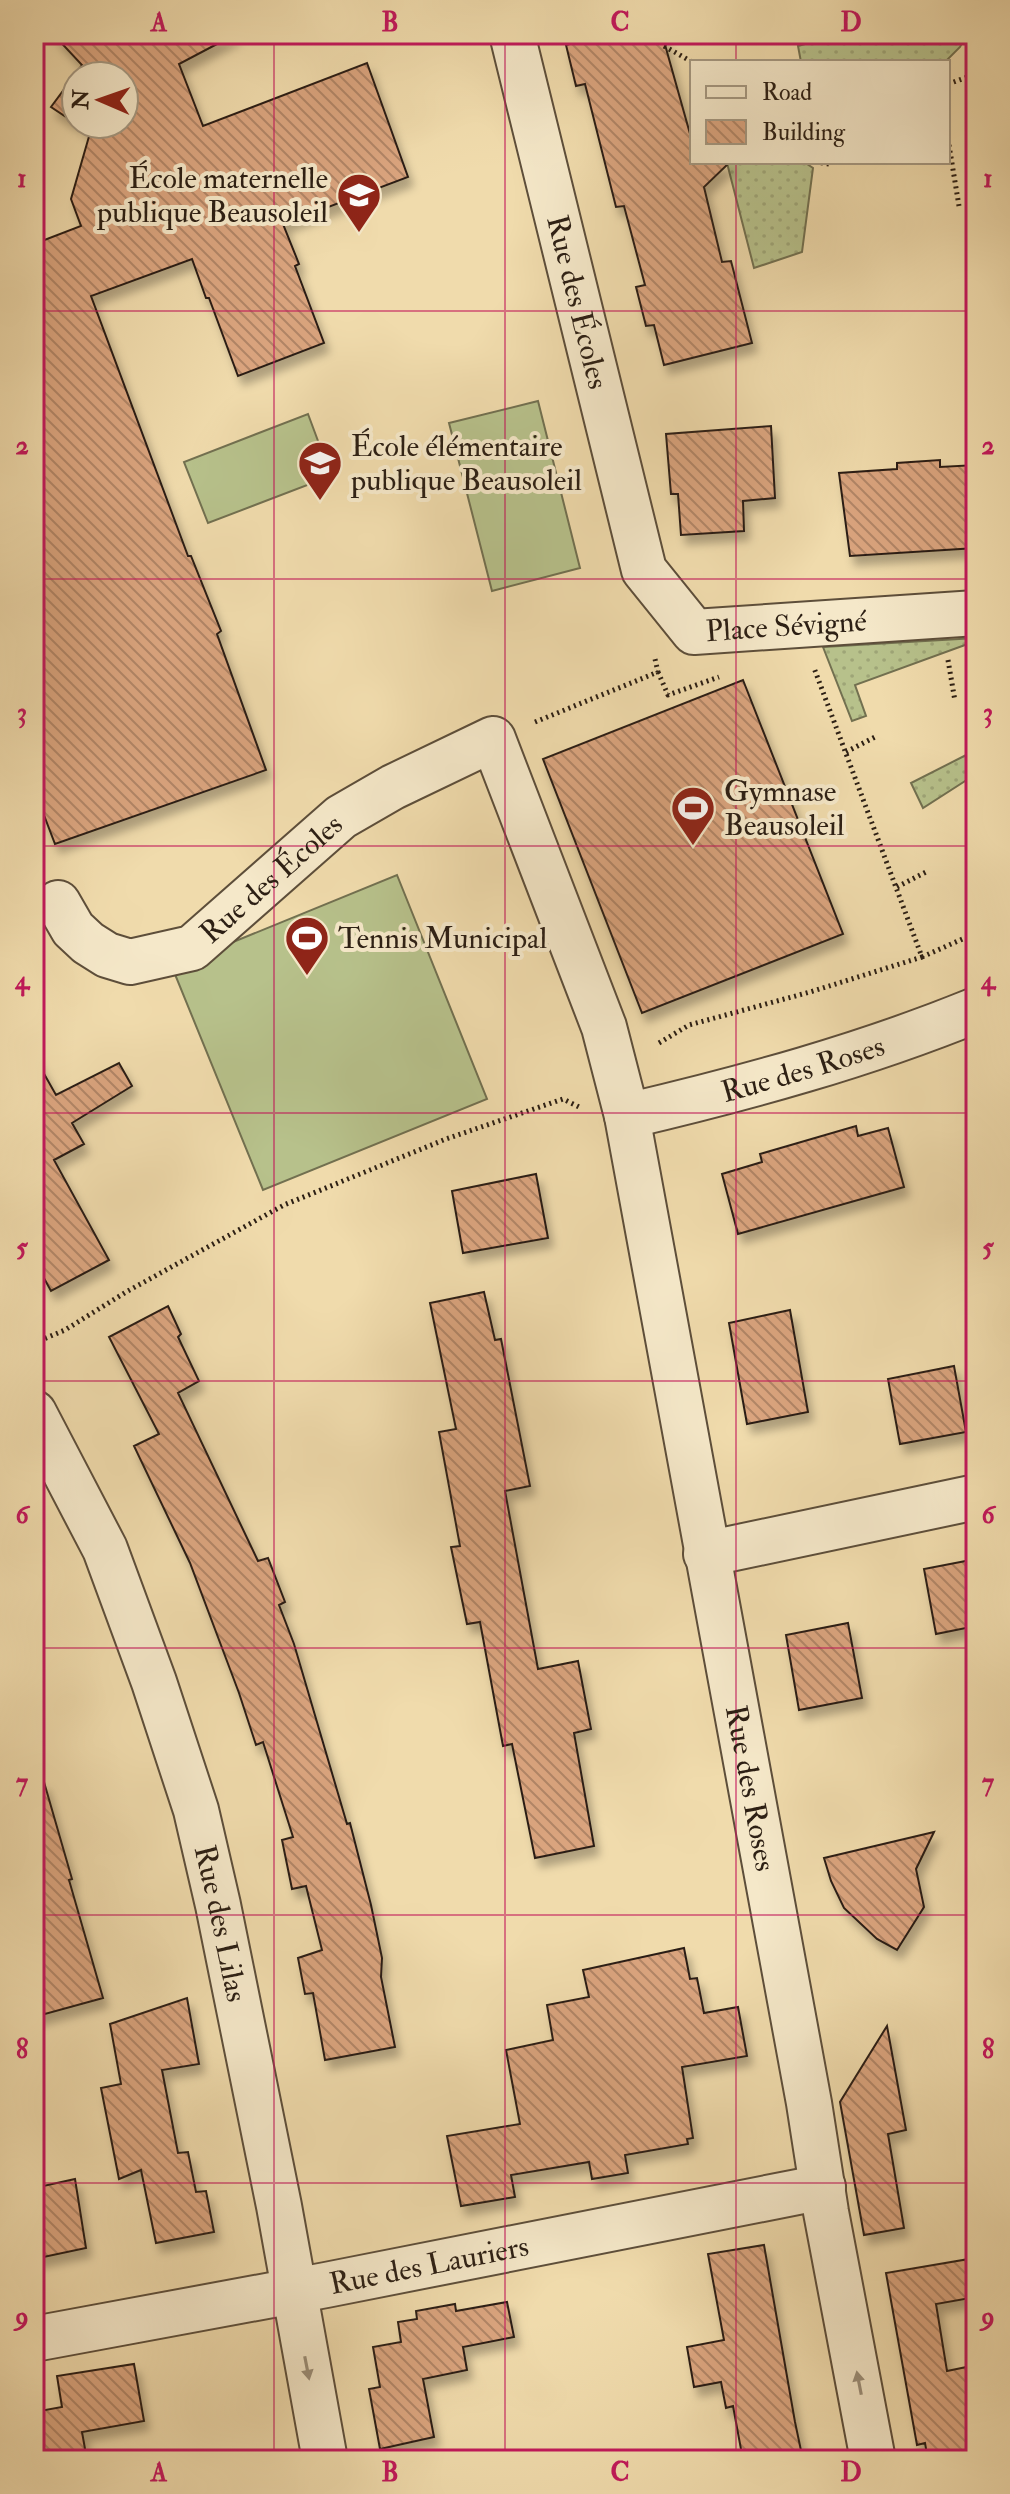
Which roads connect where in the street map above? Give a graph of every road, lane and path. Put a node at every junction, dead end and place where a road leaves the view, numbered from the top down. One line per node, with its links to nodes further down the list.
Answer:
1 (512, 34): 8 (street, Rue des Écoles)
2 (664, 46): 3 (path)
3 (690, 61)
4 (976, 74): 5 (path)
5 (950, 83)
6 (950, 151): 7 (path)
7 (959, 206)
8 (644, 570): 9 (street, Place Sévigné)
9 (976, 613)
10 (655, 658): 12 (path)
11 (810, 659): 16 (path)
12 (658, 672): 13 (path); 15 (path)
13 (723, 676)
14 (877, 736): 16 (path)
15 (493, 739): 19 (street, Rue des Écoles); 24 (street)
16 (846, 752): 18 (path)
17 (926, 872): 18 (path)
18 (897, 887): 21 (path)
19 (58, 903)
20 (976, 933): 21 (path)
21 (922, 957): 23 (path)
22 (976, 1010): 24 (street, Rue des Roses)
23 (659, 1043)
24 (622, 1096): 29 (street, Rue des Roses)
25 (563, 1099): 26 (path)
26 (34, 1343)
27 (34, 1413): 31 (street, Rue des Lilas)
28 (976, 1497): 29 (street)
29 (706, 1554): 30 (street, Rue des Roses)
30 (823, 2187): 31 (street, Rue des Lauriers); 34 (street, Rue des Roses, one-way to 30)
31 (293, 2291): 32 (street, Rue des Lauriers); 33 (street, Rue des Lilas, one-way to 33)
32 (34, 2339)
33 (325, 2460)
34 (873, 2460)

